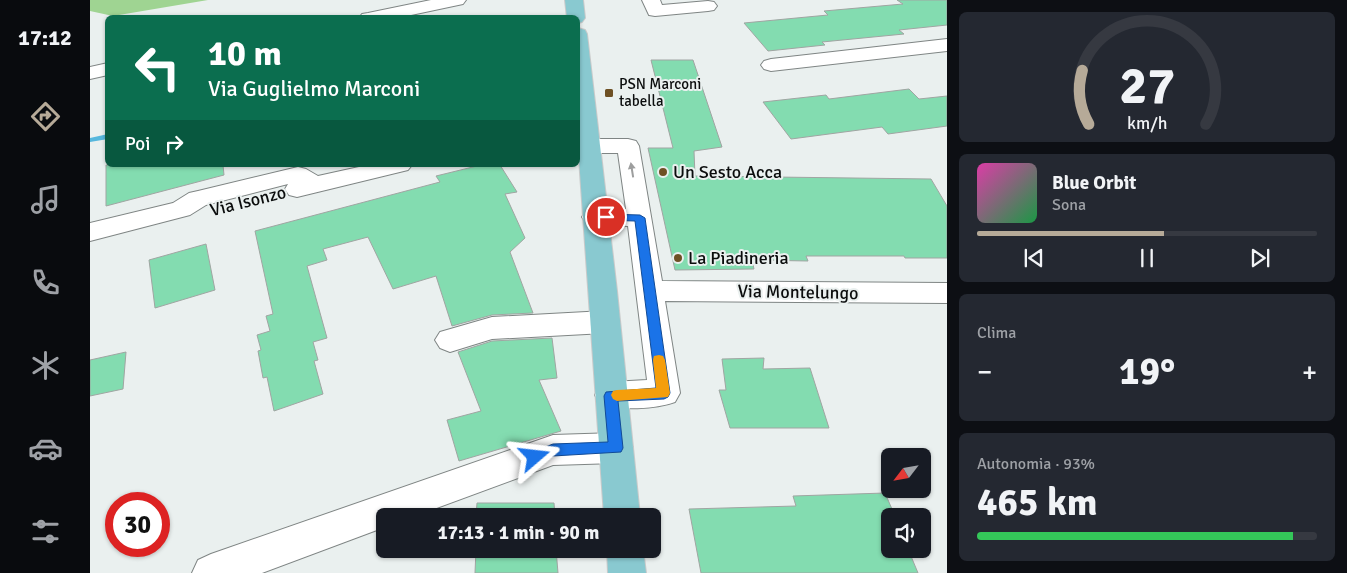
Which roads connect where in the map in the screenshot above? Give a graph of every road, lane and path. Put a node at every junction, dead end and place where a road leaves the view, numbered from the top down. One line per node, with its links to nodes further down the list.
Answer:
1 (457, 0): 5 (street)
2 (574, 0): 6 (main road)
3 (651, 0): 4 (street)
4 (708, 6)
5 (383, 15)
6 (576, 15)
7 (947, 45): 9 (street)
8 (580, 55): 12 (main road)
9 (771, 65)
10 (105, 70): 11 (street)
11 (90, 73)
12 (585, 137): 14 (main road); 15 (street, one-way to 12)
13 (391, 167): 16 (street, Via Isonzo)
14 (595, 217): 15 (street); 19 (main road)
15 (640, 218): 17 (street)
16 (90, 232)
17 (649, 291): 18 (street, Via Montelungo); 21 (street)
18 (947, 294)
19 (605, 322): 20 (street); 21 (main road)
20 (450, 340)
21 (611, 396): 22 (main road)
22 (616, 448): 23 (main road); 25 (street)
23 (621, 508)
24 (626, 558): 26 (main road)
25 (212, 573)
26 (627, 573)

